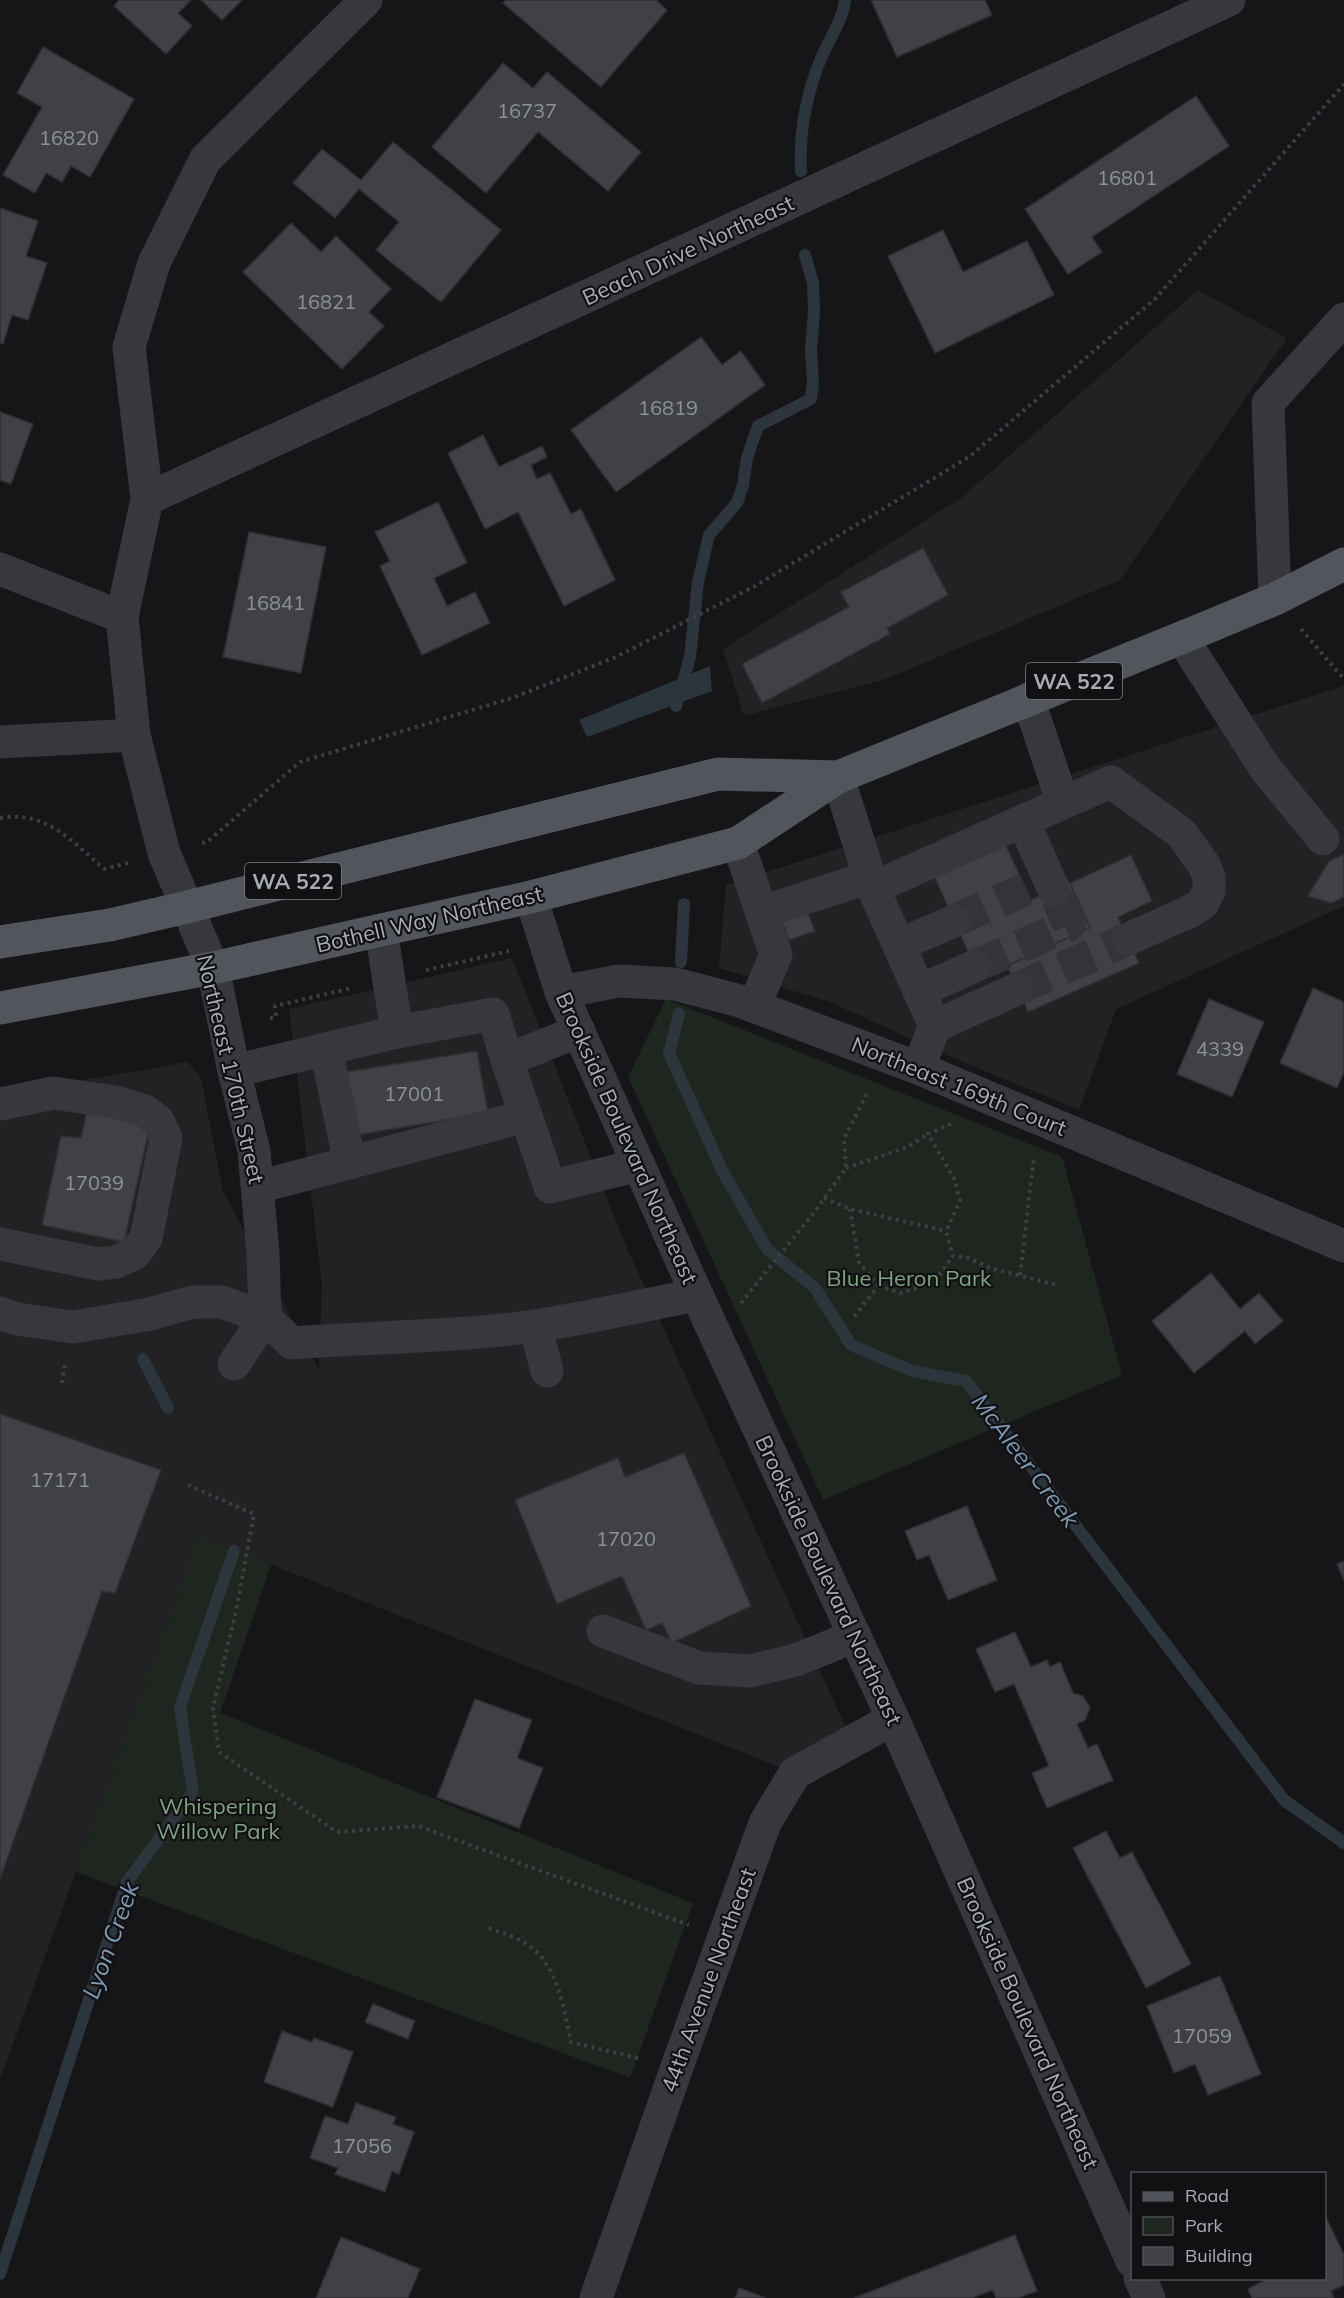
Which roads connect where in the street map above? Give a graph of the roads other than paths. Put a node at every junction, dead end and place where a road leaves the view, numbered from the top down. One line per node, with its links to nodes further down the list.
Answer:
1 (366, 0): 4 (street, Northeast 170th Street)
2 (1229, 0): 4 (street, Beach Drive Northeast)
3 (1344, 319): 7 (street)
4 (147, 499): 8 (street, Northeast 170th Street)
5 (1344, 564): 7 (main road, Bothell Way Northeast / WA 522)
6 (0, 569): 8 (street)
7 (1275, 598): 9 (main road, Bothell Way Northeast / WA 522)
8 (122, 617): 11 (street, Northeast 170th Street)
9 (1182, 638): 10 (main road, Bothell Way Northeast / WA 522); 16 (street)
10 (1029, 699): 13 (main road, Bothell Way Northeast / WA 522); 14 (street)
11 (134, 735): 12 (street); 21 (street, Northeast 170th Street)
12 (0, 742)
13 (838, 777): 17 (main road, Bothell Way Northeast / WA 522); 18 (street); 21 (main road, Bothell Way Northeast / WA 522)
14 (1063, 803): 15 (street); 25 (street)
15 (1023, 821): 18 (street); 19 (street)
16 (1323, 839)
17 (738, 843): 20 (main road, Bothell Way Northeast / WA 522); 22 (street)
18 (871, 883): 22 (street); 27 (street)
19 (1043, 886)
20 (531, 897): 24 (main road, Bothell Way Northeast / WA 522); 32 (street, Brookside Boulevard Northeast)
21 (187, 907): 26 (main road, Bothell Way Northeast / WA 522); 29 (street, Northeast 170th Street)
22 (762, 912): 33 (street)
23 (954, 921): 27 (street)
24 (381, 930): 29 (main road, Bothell Way Northeast / WA 522); 37 (street)
25 (1128, 939)
26 (0, 942)
27 (899, 945): 31 (street)
28 (975, 966): 31 (street)
29 (213, 968): 34 (main road, Bothell Way Northeast / WA 522); 41 (street, Northeast 170th Street)
30 (1017, 989): 35 (street)
31 (919, 991): 35 (street)
32 (561, 992): 33 (street, Northeast 169th Court); 36 (street, Brookside Boulevard Northeast)
33 (754, 1006): 40 (street, Northeast 169th Court)
34 (0, 1008)
35 (935, 1026): 40 (street)
36 (579, 1031): 39 (street); 45 (street, Brookside Boulevard Northeast)
37 (397, 1032): 38 (street); 39 (street)
38 (326, 1049): 41 (street); 44 (street)
39 (507, 1060): 43 (street)
40 (918, 1068): 48 (street, Northeast 169th Court)
41 (234, 1071): 46 (street, Northeast 170th Street)
42 (0, 1104): 47 (street)
43 (526, 1116): 44 (street); 45 (street)
44 (350, 1163): 46 (street)
45 (639, 1165): 49 (street, Brookside Boulevard Northeast)
46 (258, 1187): 51 (street, Northeast 170th Street)
47 (0, 1245)
48 (1344, 1246)
49 (697, 1295): 52 (street); 56 (street, Brookside Boulevard Northeast)
50 (0, 1313): 51 (street)
51 (265, 1318): 52 (street); 53 (street)
52 (535, 1326): 54 (street)
53 (234, 1364)
54 (547, 1371)
55 (603, 1630): 56 (street)
56 (855, 1636): 57 (street, Brookside Boulevard Northeast)
57 (893, 1719): 58 (street, Brookside Boulevard Northeast); 60 (street, 44th Avenue Northeast)
58 (1131, 2259)
59 (1141, 2280): 61 (street)
60 (596, 2298)
61 (1149, 2298)

